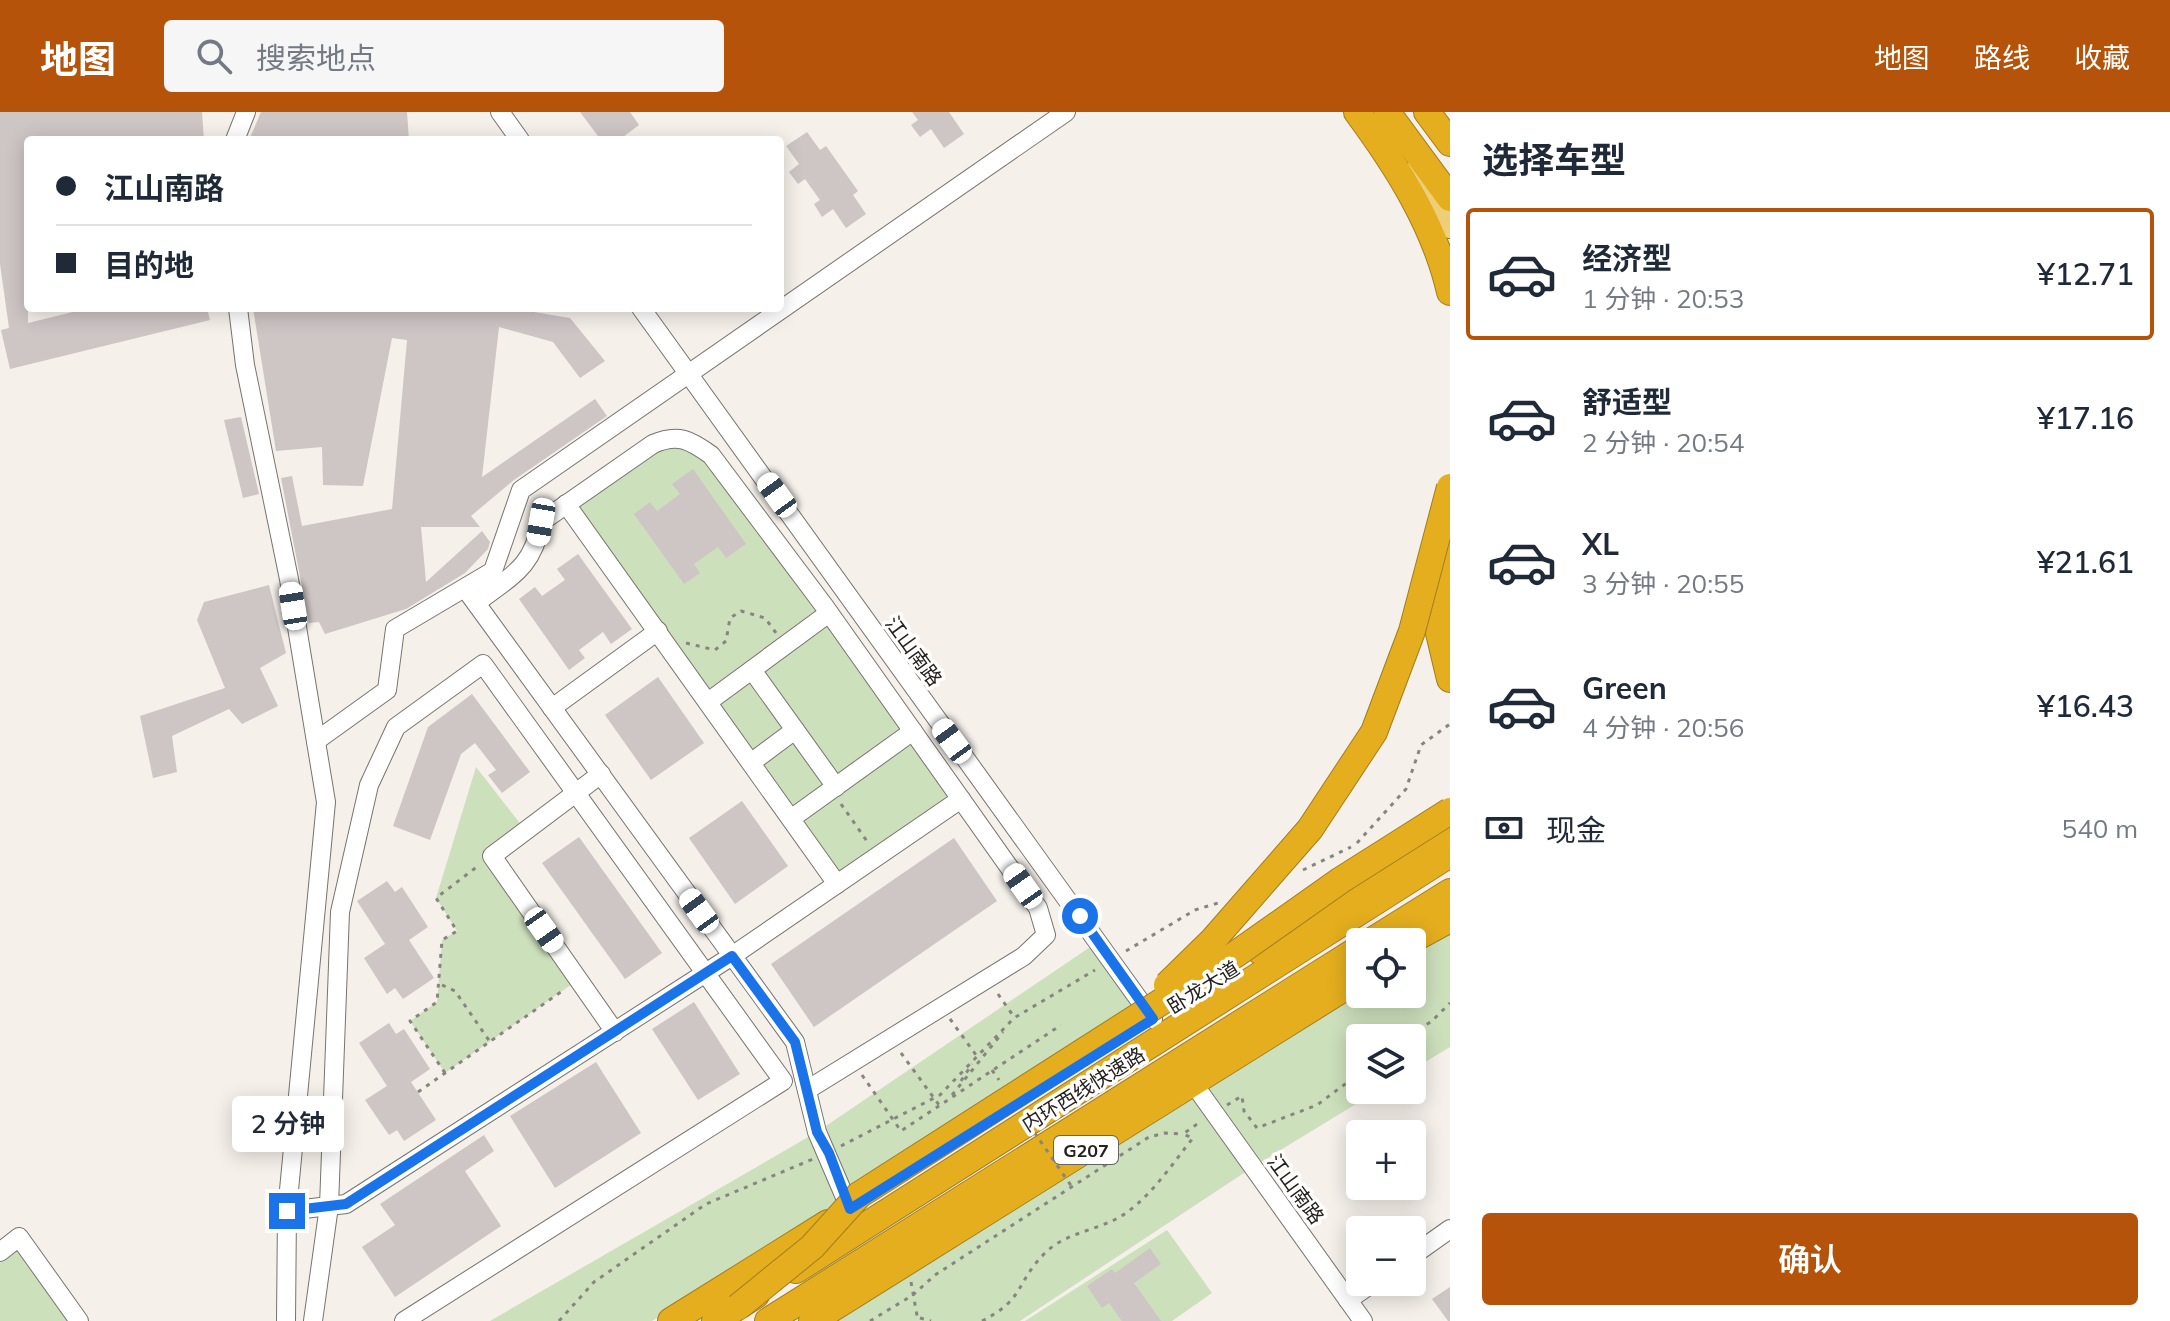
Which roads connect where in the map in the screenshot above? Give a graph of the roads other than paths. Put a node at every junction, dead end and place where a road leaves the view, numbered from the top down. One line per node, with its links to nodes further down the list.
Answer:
1 (246, 112): 8 (street)
2 (500, 112): 9 (street)
3 (1066, 112): 14 (street)
4 (1357, 112): 13 (highway)
5 (1364, 112): 12 (main road)
6 (1427, 112): 10 (highway)
7 (1391, 118): 11 (highway)
8 (237, 136)
9 (517, 136)
10 (1450, 143)
11 (1450, 198)
12 (1450, 227)
13 (1450, 292)
14 (784, 310)
15 (238, 312): 30 (street)
16 (644, 312): 18 (street, 江山南路)
17 (781, 312): 18 (street)
18 (690, 376): 21 (street); 50 (street, 江山南路)
19 (1450, 489): 25 (highway, bridge); 51 (highway, bridge)
20 (566, 504): 21 (street); 22 (street); 23 (street)
21 (471, 595): 27 (street); 30 (street)
22 (829, 613): 24 (street); 29 (street)
23 (658, 631): 26 (street); 27 (street)
24 (752, 670): 26 (street); 28 (street)
25 (1450, 679)
26 (708, 702): 31 (street)
27 (552, 708): 32 (street)
28 (795, 730): 31 (street); 33 (street)
29 (913, 731): 33 (street); 35 (street)
30 (316, 741): 58 (street)
31 (752, 762): 37 (street)
32 (601, 774): 34 (street); 45 (street)
33 (834, 788): 37 (street)
34 (577, 792): 47 (street); 52 (street); 56 (street)
35 (961, 799): 40 (street); 54 (street)
36 (1450, 811): 51 (highway, bridge)
37 (792, 818): 40 (street)
38 (1450, 831): 50 (highway, 卧龙大道)
39 (1450, 854): 64 (highway, 内环西线快速路, bridge)
40 (837, 884): 45 (street)
41 (1450, 892): 43 (highway)
42 (1450, 921): 44 (highway)
43 (1392, 928)
44 (1426, 935)
45 (732, 956): 47 (street); 54 (street)
46 (1346, 957): 55 (highway, 内环西线快速路)
47 (707, 972): 52 (street); 68 (street)
48 (1346, 978): 55 (highway)
49 (1346, 987): 53 (highway, G207)
50 (1153, 1019): 57 (highway, 卧龙大道)
51 (1122, 1027): 64 (highway, bridge)
52 (615, 1032): 56 (street)
53 (1193, 1083): 63 (street, 江山南路); 72 (highway, G207)
54 (807, 1090): 57 (street)
55 (1041, 1148): 71 (highway, 内环西线快速路)
56 (329, 1206): 58 (street); 67 (street)
57 (850, 1209): 69 (highway, 卧龙大道)
58 (287, 1211): 66 (street)
59 (1450, 1229): 60 (street)
60 (1426, 1246)
61 (0, 1252): 65 (street)
62 (1354, 1296): 63 (street)
63 (1348, 1300): 73 (street, 江山南路)
64 (738, 1307): 70 (highway, 内环西线快速路)
65 (79, 1321)
66 (286, 1321)
67 (313, 1321)
68 (404, 1321)
69 (671, 1321)
70 (715, 1321)
71 (768, 1321)
72 (812, 1321)
73 (1363, 1321)

